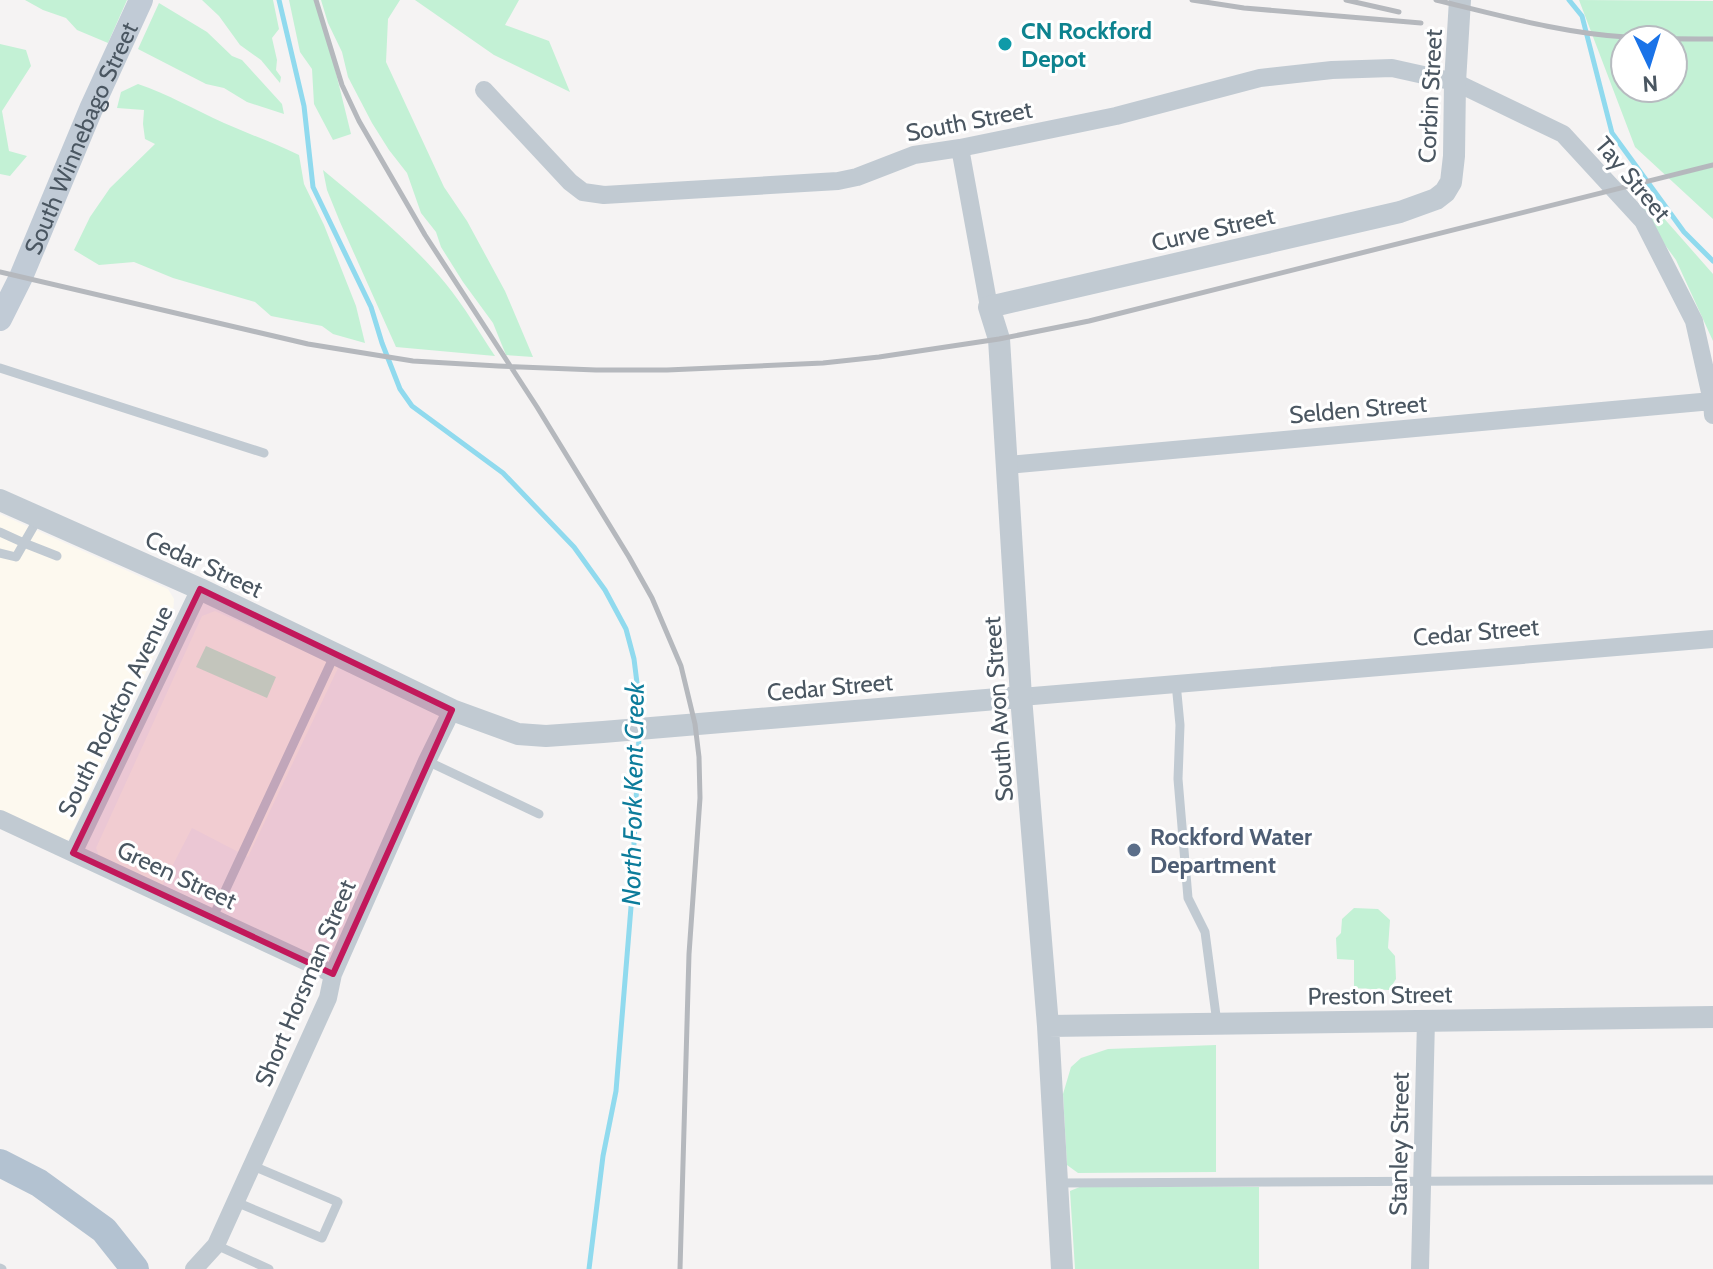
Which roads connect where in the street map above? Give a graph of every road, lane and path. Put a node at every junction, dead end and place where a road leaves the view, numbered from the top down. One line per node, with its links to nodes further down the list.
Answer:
1 (141, 0): 8 (main road, South Winnebago Street)
2 (1460, 0): 3 (street, Corbin Street)
3 (1455, 82): 5 (street, South Street); 6 (street, Corbin Street); 10 (street, Tay Street)
4 (484, 90): 5 (street, South Street)
5 (960, 148): 7 (street, South Avon Street)
6 (1445, 192): 7 (street, Curve Street)
7 (989, 307): 13 (street, South Avon Street)
8 (0, 319)
9 (0, 368): 12 (lane)
10 (1712, 401): 11 (street, Tay Street); 13 (street, Selden Street)
11 (1713, 415)
12 (264, 453)
13 (1008, 465): 24 (street, South Avon Street)
14 (1, 503): 15 (street, Cedar Street)
15 (39, 517): 17 (lane); 20 (street, Cedar Street)
16 (0, 532): 17 (lane)
17 (24, 543): 18 (lane); 19 (lane)
18 (0, 553)
19 (57, 556)
20 (200, 589): 22 (street, Cedar Street); 29 (street, South Rockton Avenue)
21 (1713, 639): 23 (street, Cedar Street)
22 (335, 654): 25 (street, Cedar Street); 30 (lane)
23 (1176, 683): 24 (street, Cedar Street); 34 (lane)
24 (1021, 697): 25 (street, Cedar Street); 35 (street, South Avon Street)
25 (452, 710): 26 (street, Short Horsman Street)
26 (427, 761): 27 (lane); 31 (street, Short Horsman Street)
27 (539, 814)
28 (0, 819): 29 (street, Green Street)
29 (73, 853): 30 (street, Green Street)
30 (212, 919): 31 (street, Green Street)
31 (333, 974): 37 (street, Short Horsman Street)
32 (1713, 1017): 33 (street, Preston Street)
33 (1426, 1020): 34 (street, Preston Street); 40 (street, Stanley Street)
34 (1217, 1023): 35 (street, Preston Street)
35 (1048, 1026): 39 (street, South Avon Street)
36 (0, 1163): 43 (main road)
37 (253, 1166): 41 (street, Short Horsman Street); 41 (lane)
38 (1713, 1180): 40 (lane)
39 (1057, 1183): 40 (lane); 46 (street, South Avon Street)
40 (1422, 1183): 47 (street, Stanley Street)
41 (236, 1202): 42 (street, Short Horsman Street)
42 (216, 1245): 44 (street, Short Horsman Street); 45 (lane)
43 (135, 1269)
44 (194, 1269)
45 (269, 1269)
46 (1062, 1269)
47 (1420, 1269)

